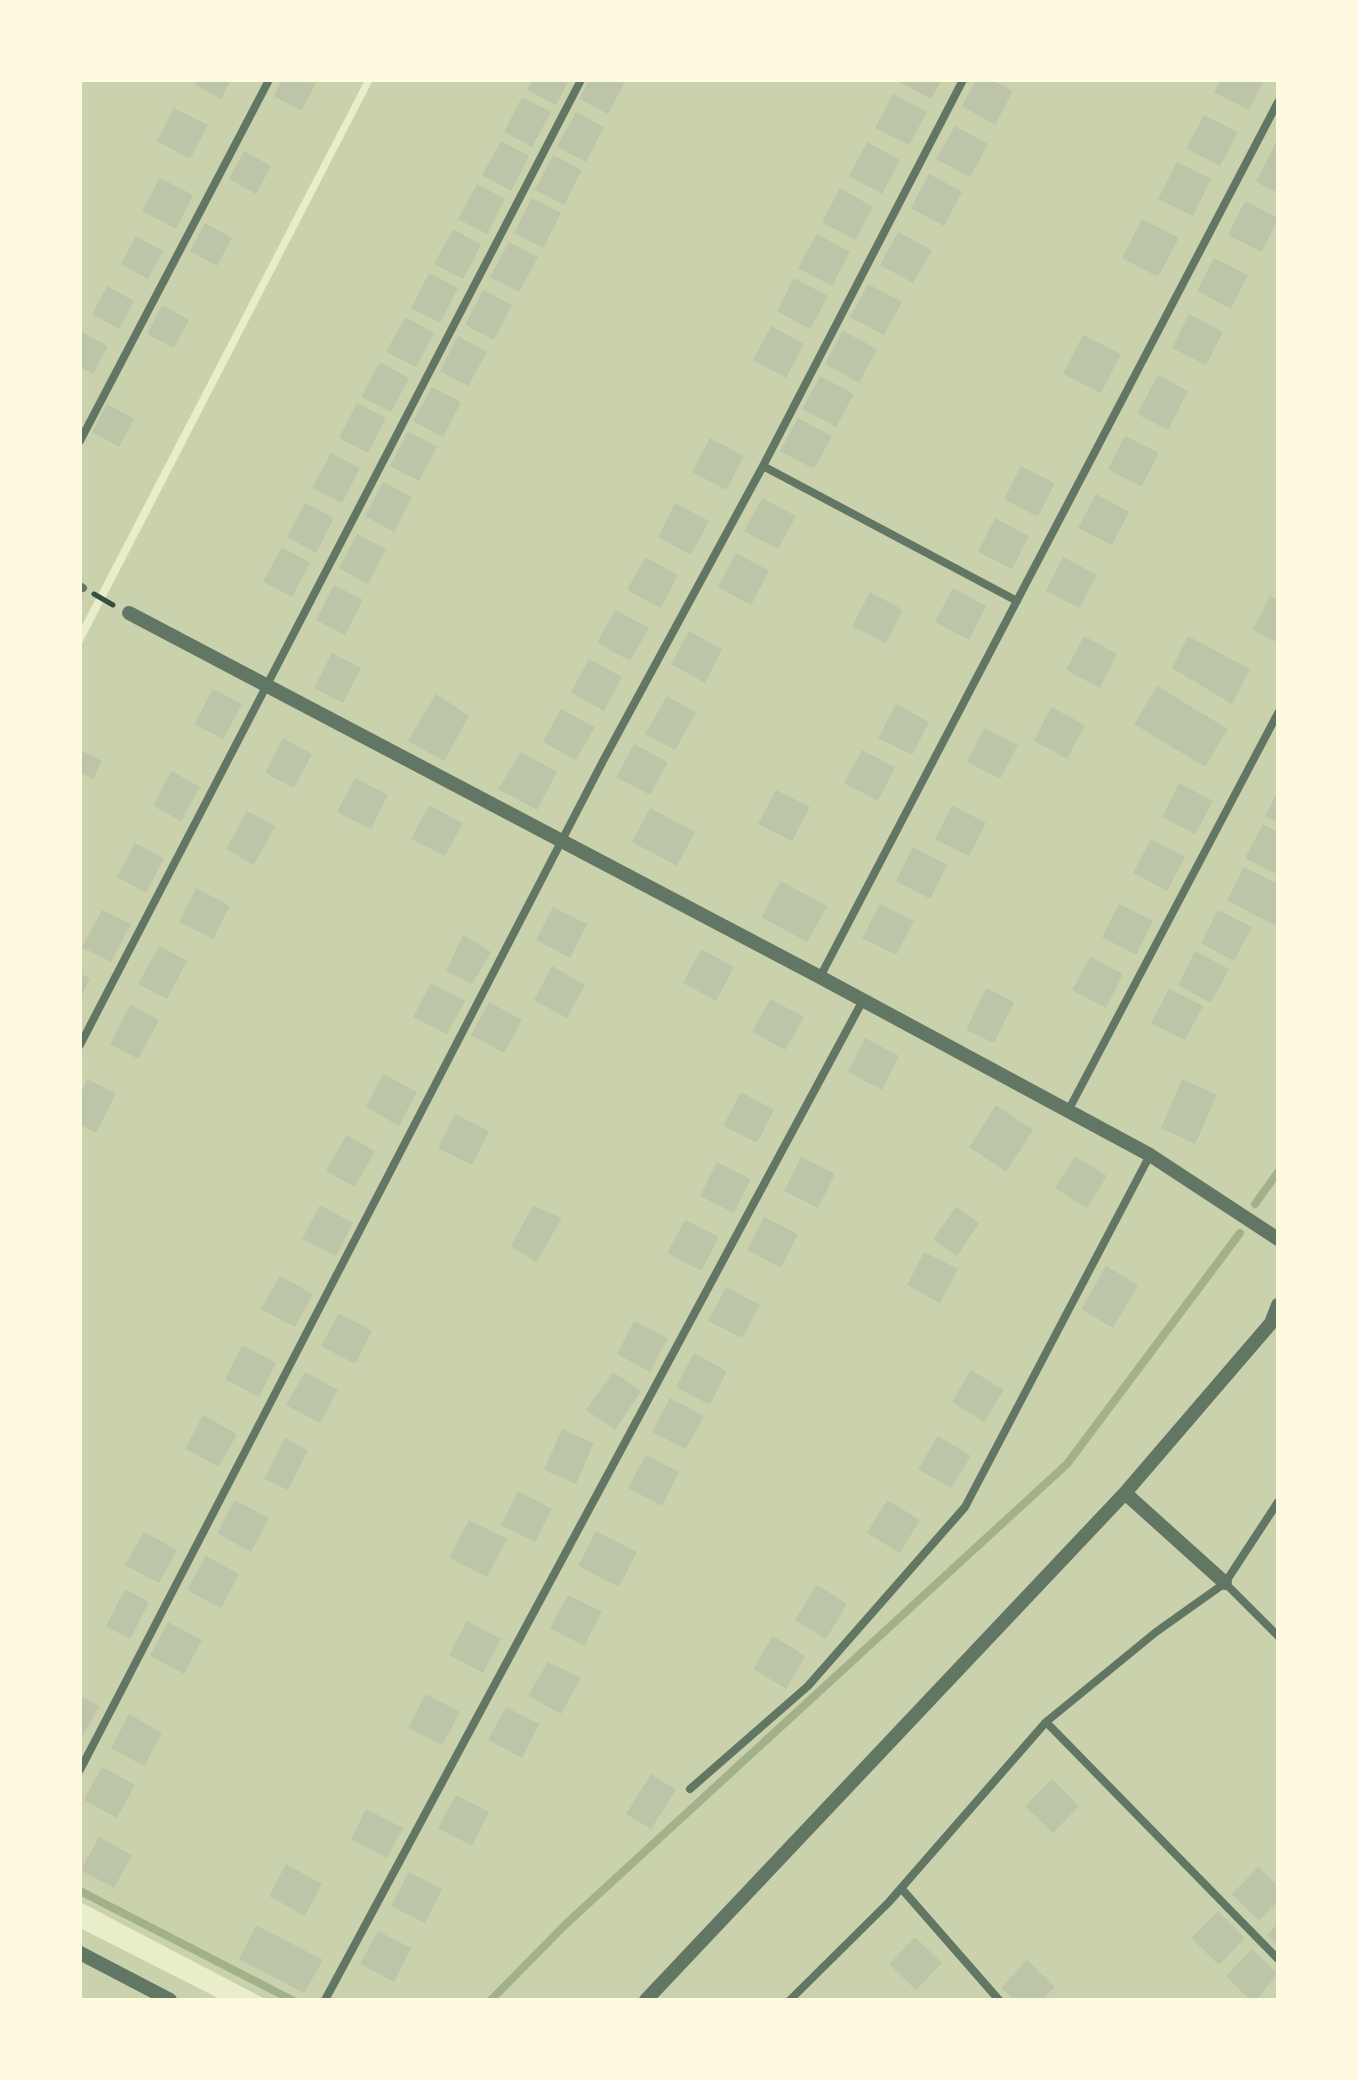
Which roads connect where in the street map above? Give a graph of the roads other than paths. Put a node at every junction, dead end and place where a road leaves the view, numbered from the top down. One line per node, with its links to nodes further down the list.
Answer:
1 (269, 80): 5 (street)
2 (581, 80): 9 (street)
3 (963, 80): 6 (street)
4 (1278, 102): 7 (street)
5 (80, 441)
6 (763, 466): 7 (street); 11 (street)
7 (1017, 601): 12 (street)
8 (129, 613): 9 (street)
9 (267, 688): 11 (street); 14 (street)
10 (1278, 713): 15 (street)
11 (563, 842): 12 (street); 24 (street)
12 (820, 977): 13 (street)
13 (862, 1002): 15 (street); 30 (street)
14 (80, 1045)
15 (1068, 1111): 16 (street)
16 (1150, 1155): 17 (street); 25 (street)
17 (1278, 1239)
18 (1278, 1305): 19 (street)
19 (1125, 1493): 21 (street); 31 (street)
20 (1278, 1502): 21 (street)
21 (1225, 1583): 22 (street); 23 (street)
22 (1278, 1636)
23 (1046, 1722): 26 (street); 28 (street)
24 (80, 1770)
25 (690, 1789)
26 (901, 1888): 32 (street); 33 (street)
27 (83, 1959): 29 (street)
28 (1278, 1959)
29 (170, 2000)
30 (325, 2000)
31 (646, 2000)
32 (790, 2000)
33 (999, 2000)

